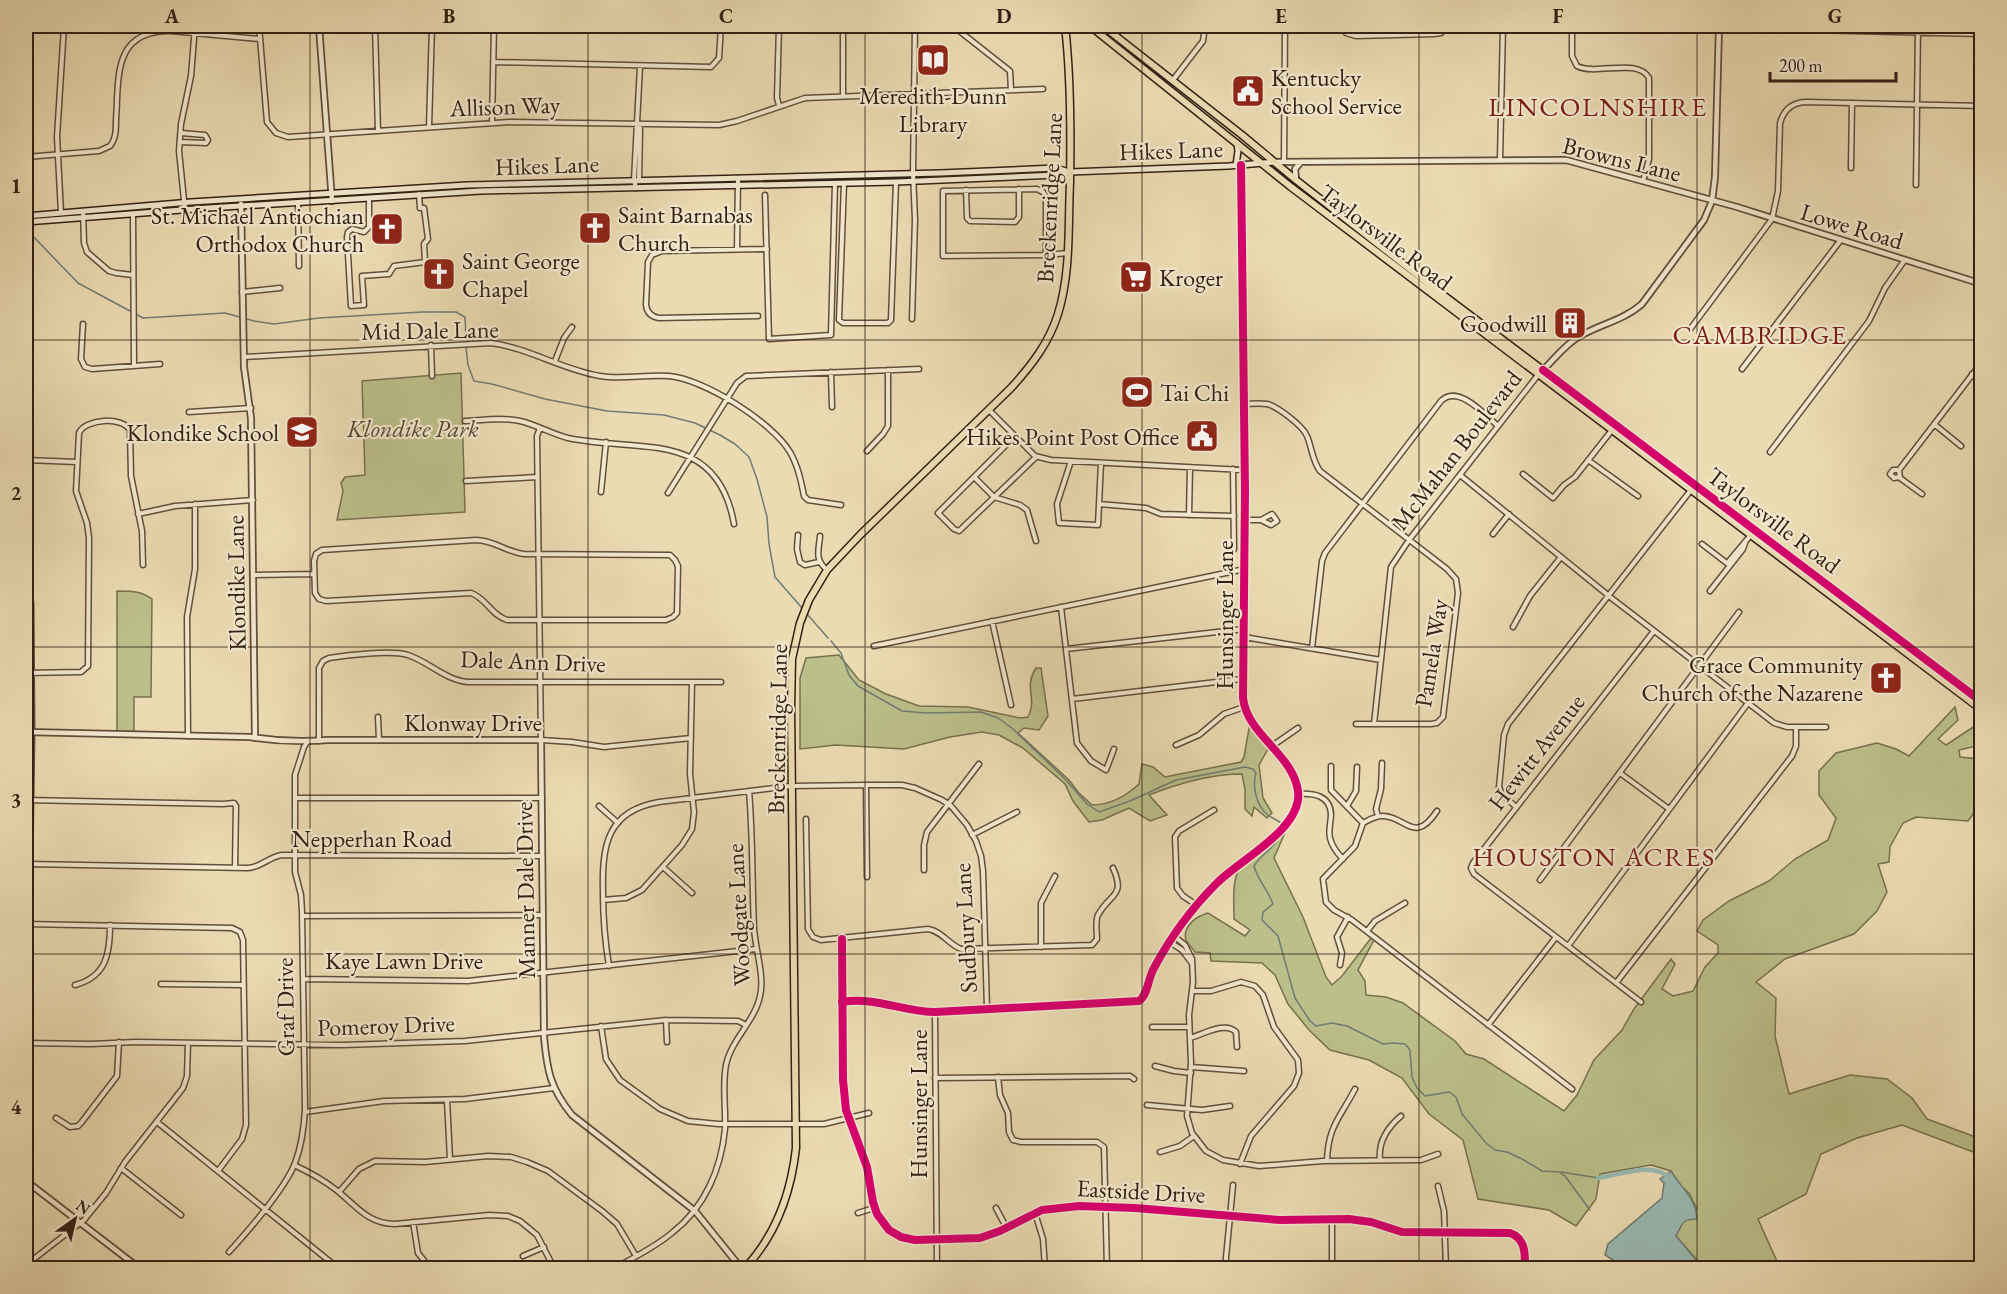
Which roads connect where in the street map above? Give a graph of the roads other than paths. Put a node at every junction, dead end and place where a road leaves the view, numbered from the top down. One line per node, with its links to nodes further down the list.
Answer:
1 (64, 26): 47 (street)
2 (195, 26): 25 (street)
3 (259, 26): 27 (street, Allison Way)
4 (319, 26): 44 (street)
5 (375, 26): 42 (street)
6 (432, 26): 41 (street)
7 (494, 26): 28 (street)
8 (721, 26): 29 (street)
9 (779, 26): 37 (street)
10 (843, 26): 34 (street)
11 (915, 26): 33 (street)
12 (953, 26): 32 (street)
13 (1090, 26): 46 (main road, Taylorsville Road)
14 (1103, 26): 30 (main road, Taylorsville Road)
15 (1205, 26): 30 (street)
16 (1286, 26): 50 (street)
17 (1340, 26): 18 (street)
18 (1447, 26)
19 (1503, 26): 49 (street)
20 (1572, 26): 62 (street)
21 (1918, 26): 24 (street)
22 (1067, 27): 56 (main road, Breckenridge Lane)
23 (1719, 27): 24 (street); 79 (street, Browns Lane)
24 (1918, 32): 26 (street); 36 (street)
25 (194, 34): 27 (street); 43 (street); 47 (street)
26 (1982, 34)
27 (260, 39): 44 (street, Allison Way)
28 (494, 63): 29 (street); 39 (street)
29 (640, 66): 40 (street)
30 (1173, 81): 51 (main road, Taylorsville Road)
31 (1043, 89): 32 (street, Allison Way)
32 (1011, 90): 33 (street, Allison Way)
33 (914, 93): 34 (street, Allison Way); 57 (street)
34 (843, 96): 37 (street, Allison Way)
35 (1852, 103): 36 (street); 55 (street); 89 (street)
36 (1917, 104): 38 (street); 67 (street)
37 (779, 105): 40 (street, Allison Way)
38 (1982, 106)
39 (492, 123): 40 (street, Allison Way); 41 (street, Allison Way)
40 (638, 124): 58 (street)
41 (429, 127): 42 (street, Allison Way)
42 (378, 131): 44 (street, Allison Way)
43 (181, 133): 45 (street); 45 (street)
44 (327, 135): 73 (street)
45 (180, 142): 80 (street)
46 (1237, 143): 53 (main road, Taylorsville Road); 54 (main road)
47 (57, 154): 48 (street); 85 (street)
48 (26, 156)
49 (1500, 159): 52 (street, Browns Lane); 62 (street, Browns Lane)
50 (1284, 161): 51 (street, Browns Lane); 52 (street, Browns Lane)
51 (1274, 162): 53 (main road, Hikes Lane); 60 (main road, Taylorsville Road)
52 (1302, 162): 60 (street)
53 (1262, 164): 54 (main road, Hikes Lane); 118 (main road, Taylorsville Road)
54 (1238, 165): 56 (main road, Hikes Lane); 123 (street, Hunsinger Lane)
55 (1851, 168)
56 (1070, 172): 57 (main road, Hikes Lane); 59 (main road, Hikes Lane); 95 (main road, Breckenridge Lane)
57 (913, 173): 61 (street); 63 (main road, Hikes Lane)
58 (637, 180): 63 (main road, Hikes Lane); 68 (main road, Hikes Lane); 69 (street)
59 (943, 180): 61 (main road, Hikes Lane); 72 (street)
60 (1296, 180): 118 (main road, Taylorsville Road)
61 (914, 181): 64 (main road, Hikes Lane); 104 (street)
62 (1643, 181): 79 (street, Browns Lane)
63 (738, 182): 65 (main road, Hikes Lane); 69 (main road, Hikes Lane); 93 (street)
64 (896, 182): 66 (main road, Hikes Lane); 66 (street)
65 (835, 183): 66 (main road, Hikes Lane); 94 (street)
66 (844, 183)
67 (1916, 185)
68 (505, 187): 69 (main road, Hikes Lane); 73 (main road, Hikes Lane); 74 (main road, Hikes Lane)
69 (636, 188)
70 (1019, 189): 71 (street); 71 (street); 96 (street)
71 (966, 190): 72 (street)
72 (943, 191): 96 (street)
73 (331, 192): 76 (main road, Hikes Lane); 78 (street)
74 (419, 194): 77 (main road, Hikes Lane); 77 (street)
75 (765, 195): 94 (street)
76 (241, 198): 80 (main road, Hikes Lane); 82 (street, Klondike Lane)
77 (369, 198): 78 (main road, Hikes Lane)
78 (332, 201): 81 (main road, Hikes Lane)
79 (1712, 201): 89 (street, Lowe Road); 118 (street, McMahan Boulevard)
80 (184, 202): 83 (street); 84 (main road, Hikes Lane)
81 (297, 203): 82 (main road, Hikes Lane); 98 (street)
82 (242, 207): 83 (main road, Hikes Lane); 102 (street, Klondike Lane)
83 (185, 210): 86 (main road, Hikes Lane)
84 (83, 211): 85 (main road, Hikes Lane); 88 (street)
85 (61, 213): 87 (main road, Hikes Lane); 90 (street)
86 (133, 214): 88 (main road, Hikes Lane); 99 (street)
87 (26, 216)
88 (84, 219): 90 (main road, Hikes Lane); 99 (street)
89 (1772, 219): 92 (street, Lowe Road); 107 (street)
90 (61, 220): 91 (main road, Hikes Lane)
91 (26, 222)
92 (1840, 241): 97 (street, Lowe Road); 115 (street)
93 (737, 249): 94 (street); 103 (street)
94 (766, 249)
95 (1068, 253): 96 (street); 126 (main road, Breckenridge Lane)
96 (1046, 255)
97 (1904, 261): 100 (street, Lowe Road); 137 (street)
98 (299, 266)
99 (133, 275): 113 (street)
100 (1982, 284)
101 (280, 288): 102 (street)
102 (242, 292): 109 (street, Klondike Lane)
103 (758, 316)
104 (912, 319)
105 (83, 324): 113 (street)
106 (572, 327): 110 (street)
107 (1691, 328)
108 (431, 345): 109 (street, Mid Dale Lane); 110 (street, Mid Dale Lane); 120 (street)
109 (244, 357): 125 (street, Klondike Lane)
110 (555, 361): 122 (street, Mid Dale Lane)
111 (1982, 362): 119 (street)
112 (160, 364): 113 (street)
113 (134, 366)
114 (919, 369): 116 (street)
115 (1742, 369)
116 (888, 370): 117 (street); 136 (street)
117 (831, 372): 122 (street); 124 (street)
118 (1541, 372): 130 (street, McMahan Boulevard); 132 (main road, Taylorsville Road); 155 (main road, Taylorsville Road)
119 (1972, 374): 121 (street); 129 (street)
120 (432, 376)
121 (1982, 382)
122 (727, 399): 138 (street); 166 (street, Mid Dale Lane)
123 (1243, 404): 147 (street, Hunsinger Lane); 165 (street, Pamela Way)
124 (832, 407)
125 (250, 408): 127 (street); 162 (street, Klondike Lane)
126 (989, 410): 133 (street); 188 (main road, Breckenridge Lane)
127 (189, 412)
128 (465, 421): 131 (street)
129 (1934, 424): 135 (street); 148 (street)
130 (1497, 425): 150 (street, McMahan Boulevard); 165 (street)
131 (540, 428): 134 (street); 151 (street, Manner Dale Drive)
132 (1612, 430): 141 (street); 156 (main road, Taylorsville Road)
133 (1015, 436): 139 (street); 152 (street)
134 (606, 442): 138 (street); 157 (street)
135 (1962, 446)
136 (867, 451)
137 (1770, 452)
138 (690, 457): 158 (street); 173 (street)
139 (1036, 457): 142 (street); 161 (street)
140 (26, 460): 143 (street)
141 (1588, 460): 149 (street); 160 (street)
142 (1071, 461): 144 (street); 164 (street)
143 (77, 462): 167 (street); 208 (street)
144 (1101, 462): 145 (street); 164 (street)
145 (1190, 467): 146 (street); 169 (street)
146 (1233, 470): 147 (street); 170 (street)
147 (1244, 470): 171 (street, Hunsinger Lane)
148 (1899, 470): 153 (street); 153 (street)
149 (1523, 474)
150 (1460, 475): 168 (street); 178 (street, McMahan Boulevard)
151 (537, 477): 154 (street); 182 (street, Manner Dale Drive)
152 (974, 477): 161 (street); 161 (street)
153 (1899, 477): 159 (street)
154 (466, 481)
155 (1696, 485): 156 (street); 214 (main road, Taylorsville Road)
156 (1690, 490): 177 (main road, Taylorsville Road); 193 (street)
157 (601, 492)
158 (668, 493)
159 (1922, 494)
160 (1638, 496)
161 (994, 497): 179 (street)
162 (253, 500): 163 (street); 189 (street, Klondike Lane)
163 (195, 504): 167 (street); 227 (street)
164 (1099, 504): 169 (street)
165 (1362, 504): 178 (street, Pamela Way); 203 (street)
166 (841, 505)
167 (138, 514): 185 (street)
168 (1509, 514): 174 (street); 183 (street)
169 (1189, 515): 170 (street)
170 (1234, 516): 181 (street)
171 (1245, 520): 172 (street); 187 (street, Hunsinger Lane)
172 (1262, 520)
173 (734, 524)
174 (1493, 534)
175 (798, 535): 184 (street)
176 (820, 536): 184 (street)
177 (1750, 536): 186 (street); 218 (main road, Taylorsville Road)
178 (1409, 540): 205 (street, McMahan Boulevard); 221 (street, Pamela Way)
179 (1036, 541)
180 (1702, 544): 186 (street)
181 (1234, 549)
182 (538, 554): 190 (street); 196 (street, Manner Dale Drive); 196 (street)
183 (1561, 557): 193 (street); 198 (street)
184 (819, 562): 188 (street)
185 (143, 565)
186 (1729, 565): 192 (street)
187 (1245, 569): 194 (street); 199 (street, Hunsinger Lane)
188 (827, 570): 243 (main road, Breckenridge Lane)
189 (254, 574): 190 (street); 228 (street, Klondike Lane)
190 (314, 574): 196 (street)
191 (26, 579): 208 (street)
192 (1710, 591)
193 (1608, 595): 200 (street); 253 (street)
194 (1061, 607): 197 (street); 204 (street)
195 (1740, 612): 206 (street)
196 (539, 620): 210 (street, Manner Dale Drive)
197 (992, 621): 202 (street); 216 (street)
198 (1513, 627)
199 (1244, 629): 201 (street, Hunsinger Lane); 204 (street)
200 (1654, 631): 206 (street); 253 (street, Hewitt Avenue)
201 (1244, 637): 203 (street); 209 (street, Hunsinger Lane)
202 (874, 646)
203 (1312, 648): 205 (street)
204 (1066, 649): 213 (street)
205 (1381, 660): 221 (street, McMahan Boulevard)
206 (1700, 666): 215 (street); 241 (street)
207 (26, 673): 208 (street)
208 (32, 673): 226 (street)
209 (1242, 679): 213 (street); 217 (street, Hunsinger Lane)
210 (540, 682): 211 (street, Dale Ann Drive); 231 (street, Manner Dale Drive); 233 (street, Dale Ann Drive)
211 (692, 682): 212 (street, Dale Ann Drive); 229 (street)
212 (721, 682)
213 (1072, 699): 236 (street)
214 (1982, 702)
215 (1748, 704): 222 (street); 254 (street)
216 (1011, 705)
217 (1244, 707): 234 (street); 235 (street, Hunsinger Lane)
218 (1982, 710)
219 (378, 717): 230 (street)
220 (1356, 724): 221 (street, Pamela Way)
221 (1374, 724)
222 (1796, 727): 223 (street); 298 (street)
223 (1826, 728)
224 (1298, 729): 235 (street)
225 (26, 732): 226 (street)
226 (32, 732): 227 (street); 249 (street)
227 (188, 736): 228 (street)
228 (255, 738): 232 (street, Klonway Drive)
229 (691, 738): 231 (street, Klonway Drive); 248 (street)
230 (379, 740): 231 (street, Klonway Drive); 233 (street, Klonway Drive)
231 (541, 740): 247 (street, Manner Dale Drive)
232 (308, 741): 233 (street, Klonway Drive); 246 (street, Graf Drive)
233 (319, 741)
234 (1176, 745)
235 (1272, 746): 245 (street, Hunsinger Lane)
236 (1114, 749)
237 (1382, 763): 258 (street)
238 (978, 764): 250 (street)
239 (1331, 766): 252 (street)
240 (1357, 767): 252 (street)
241 (1620, 773): 254 (street); 273 (street)
242 (866, 784): 243 (street, Sudbury Lane); 250 (street, Sudbury Lane); 272 (street)
243 (791, 786): 244 (street, Sudbury Lane); 342 (main road, Breckenridge Lane)
244 (749, 791): 248 (street, Sudbury Lane); 291 (street, Woodgate Lane)
245 (1298, 794): 265 (street); 278 (street, Hunsinger Lane)
246 (295, 798): 247 (street); 263 (street, Graf Drive)
247 (542, 798): 264 (street, Manner Dale Drive)
248 (693, 798): 260 (street, Sudbury Lane); 267 (street)
249 (28, 800): 266 (street); 268 (street)
250 (948, 804): 262 (street, Sudbury Lane); 270 (street)
251 (599, 806): 260 (street)
252 (1347, 806): 261 (street)
253 (1516, 807): 286 (street, Hewitt Avenue)
254 (1670, 809): 289 (street)
255 (1215, 810): 278 (street)
256 (1437, 811): 258 (street)
257 (1017, 812): 262 (street)
258 (1378, 816): 261 (street)
259 (806, 819): 287 (street)
260 (618, 823): 276 (street, Sudbury Lane)
261 (1364, 823): 265 (street)
262 (972, 835): 292 (street, Sudbury Lane)
263 (295, 855): 264 (street, Nepperhan Road); 268 (street, Nepperhan Road); 280 (street, Graf Drive)
264 (542, 856): 279 (street, Manner Dale Drive)
265 (1343, 859): 281 (street)
266 (28, 864): 268 (street, Nepperhan Road); 274 (street)
267 (663, 867): 275 (street); 276 (street)
268 (235, 868)
269 (1113, 868): 290 (street)
270 (924, 870)
271 (1055, 876): 290 (street)
272 (867, 877)
273 (1540, 880)
274 (26, 889)
275 (692, 893)
276 (603, 900): 295 (street, Sudbury Lane)
277 (1405, 903): 284 (street)
278 (1198, 906): 285 (street, Hunsinger Lane)
279 (542, 915): 280 (street); 296 (street, Manner Dale Drive)
280 (302, 916): 297 (street, Graf Drive)
281 (1348, 917): 284 (street); 294 (street)
282 (26, 924): 283 (street)
283 (110, 926): 300 (street); 301 (street)
284 (1367, 931): 309 (street)
285 (1174, 936): 288 (street, Hunsinger Lane); 293 (street)
286 (1556, 937): 289 (street, Hewitt Avenue); 309 (street)
287 (842, 939): 292 (street); 303 (street, Eastside Drive)
288 (1170, 942): 293 (street); 305 (street, Hunsinger Lane)
289 (1568, 946): 298 (street, Hewitt Avenue)
290 (1041, 947): 292 (street)
291 (756, 949): 295 (street, Kaye Lawn Drive); 308 (street, Woodgate Lane)
292 (985, 950): 305 (street, Sudbury Lane)
293 (1192, 963): 302 (street)
294 (1340, 965)
295 (609, 966): 296 (street, Kaye Lawn Drive)
296 (544, 973): 297 (street, Kaye Lawn Drive); 313 (street, Manner Dale Drive)
297 (303, 979): 320 (street, Graf Drive)
298 (1616, 982): 304 (street, Hewitt Avenue)
299 (161, 984): 301 (street)
300 (75, 985)
301 (243, 985): 319 (street)
302 (1192, 991): 312 (street); 349 (street)
303 (843, 1002): 306 (street); 339 (street, Eastside Drive)
304 (1641, 1002)
305 (987, 1010): 306 (street, Hunsinger Lane)
306 (935, 1012): 326 (street, Hunsinger Lane)
307 (666, 1020): 308 (street, Pomeroy Drive); 310 (street, Pomeroy Drive); 316 (street)
308 (746, 1025): 341 (street, Woodgate Lane)
309 (1488, 1025): 330 (street)
310 (601, 1026): 313 (street, Pomeroy Drive); 341 (street)
311 (1152, 1027): 312 (street)
312 (1189, 1027): 314 (street)
313 (544, 1032): 320 (street, Pomeroy Drive); 328 (street, Manner Dale Drive)
314 (1190, 1038): 321 (street); 323 (street)
315 (119, 1042): 317 (street, Pomeroy Drive); 318 (street, Pomeroy Drive); 338 (street)
316 (668, 1042)
317 (26, 1043)
318 (188, 1043): 319 (street, Pomeroy Drive); 340 (street)
319 (245, 1044): 320 (street, Pomeroy Drive); 352 (street)
320 (304, 1045): 335 (street, Graf Drive)
321 (1237, 1047)
322 (1155, 1066): 323 (street)
323 (1191, 1070): 324 (street); 334 (street)
324 (1244, 1071)
325 (998, 1077): 326 (street); 327 (street); 357 (street)
326 (935, 1078): 371 (street, Hunsinger Lane)
327 (1134, 1078)
328 (554, 1088): 331 (street); 361 (street, Manner Dale Drive)
329 (1355, 1089): 348 (street)
330 (1572, 1089)
331 (447, 1100): 335 (street); 346 (street)
332 (1147, 1105): 334 (street)
333 (1230, 1106): 334 (street)
334 (1187, 1108): 343 (street)
335 (305, 1112): 350 (street, Graf Drive)
336 (869, 1113): 339 (street)
337 (1401, 1116): 347 (street)
338 (56, 1118)
339 (849, 1118): 342 (street); 359 (street, Eastside Drive)
340 (156, 1122): 351 (street); 352 (street)
341 (725, 1124): 342 (street); 361 (street, Woodgate Lane)
342 (796, 1124): 382 (main road, Breckenridge Lane)
343 (1194, 1136): 344 (street); 349 (street)
344 (1160, 1152)
345 (1438, 1154): 347 (street)
346 (450, 1159): 356 (street); 375 (street)
347 (1380, 1160): 348 (street)
348 (1327, 1161): 349 (street)
349 (1240, 1164)
350 (294, 1166): 356 (street); 358 (street, Graf Drive)
351 (121, 1168): 364 (street); 368 (street)
352 (218, 1171): 358 (street)
353 (26, 1180): 368 (street)
354 (1233, 1185): 365 (street)
355 (1438, 1186): 370 (street)
356 (339, 1192): 367 (street)
357 (1106, 1207): 363 (street, Eastside Drive); 365 (street, Eastside Drive); 385 (street)
358 (264, 1208): 373 (street, Graf Drive); 378 (street)
359 (874, 1208): 362 (street); 371 (street, Eastside Drive)
360 (996, 1208): 369 (street)
361 (694, 1211): 375 (street, Woodgate Lane); 382 (street, Manner Dale Drive)
362 (858, 1213)
363 (1035, 1213): 369 (street, Eastside Drive); 384 (street)
364 (181, 1215)
365 (1230, 1216): 366 (street, Eastside Drive); 386 (street)
366 (1332, 1219): 370 (street, Eastside Drive); 387 (street)
367 (413, 1222): 372 (street); 379 (street)
368 (81, 1223): 376 (street); 377 (street)
369 (1006, 1227): 371 (street, Eastside Drive)
370 (1445, 1232): 388 (street); 389 (street, Eastside Drive)
371 (938, 1240): 383 (street, Hunsinger Lane)
372 (544, 1247): 374 (street); 380 (street)
373 (229, 1252)
374 (523, 1256)
375 (636, 1256): 381 (street, Woodgate Lane)
376 (26, 1265)
377 (139, 1269)
378 (338, 1269)
379 (430, 1269)
380 (554, 1269)
381 (615, 1269)
382 (743, 1269)
383 (937, 1269)
384 (1045, 1269)
385 (1107, 1269)
386 (1226, 1269)
387 (1332, 1269)
388 (1446, 1269)
389 (1525, 1269)

